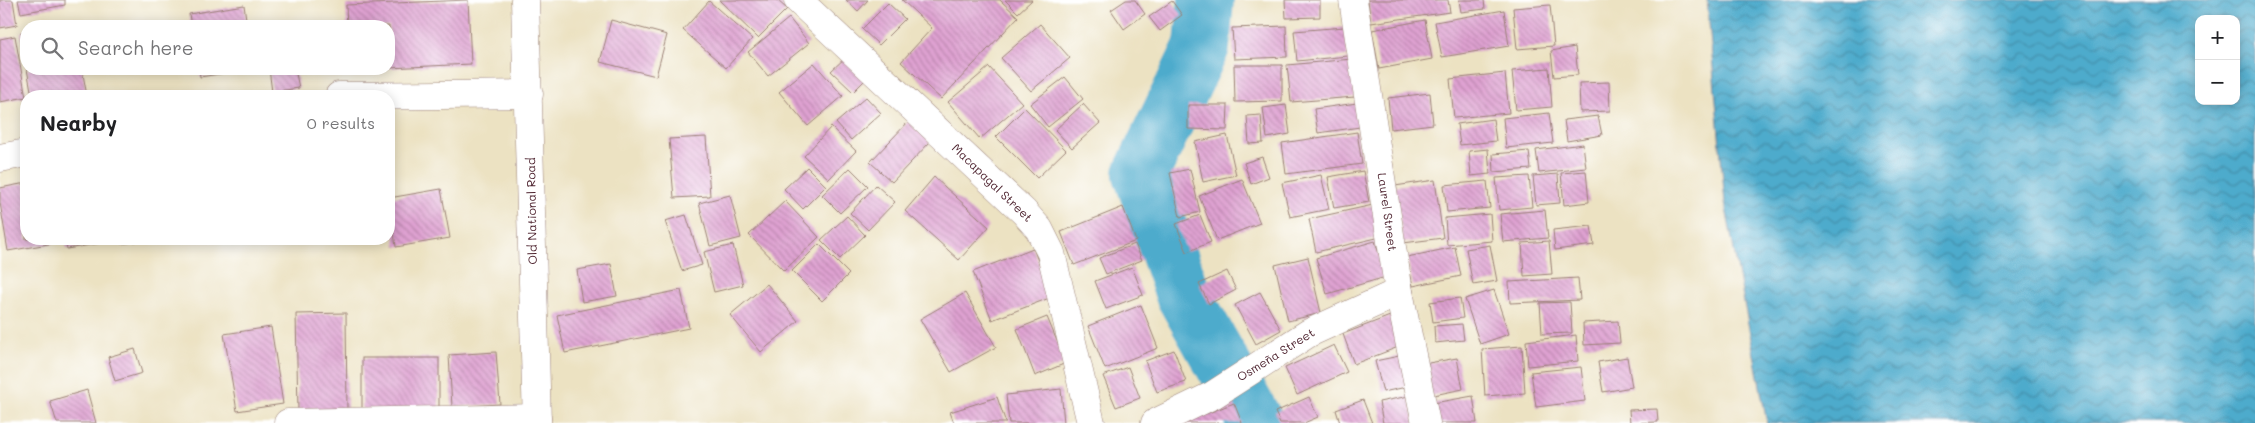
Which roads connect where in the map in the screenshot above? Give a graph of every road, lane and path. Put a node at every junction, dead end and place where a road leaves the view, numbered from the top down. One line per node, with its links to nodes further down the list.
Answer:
1 (525, 0): 4 (street, Old National Road)
2 (798, 0): 11 (street, Macapagal Street)
3 (1353, 0): 8 (street, Laurel Street)
4 (529, 94): 5 (street); 9 (street, Old National Road)
5 (395, 95)
6 (20, 154): 7 (street)
7 (0, 158)
8 (1399, 292): 12 (street, Osmeña Street); 13 (street, Laurel Street)
9 (537, 421): 10 (street)
10 (288, 423)
11 (1091, 423)
12 (1156, 423)
13 (1426, 423)

